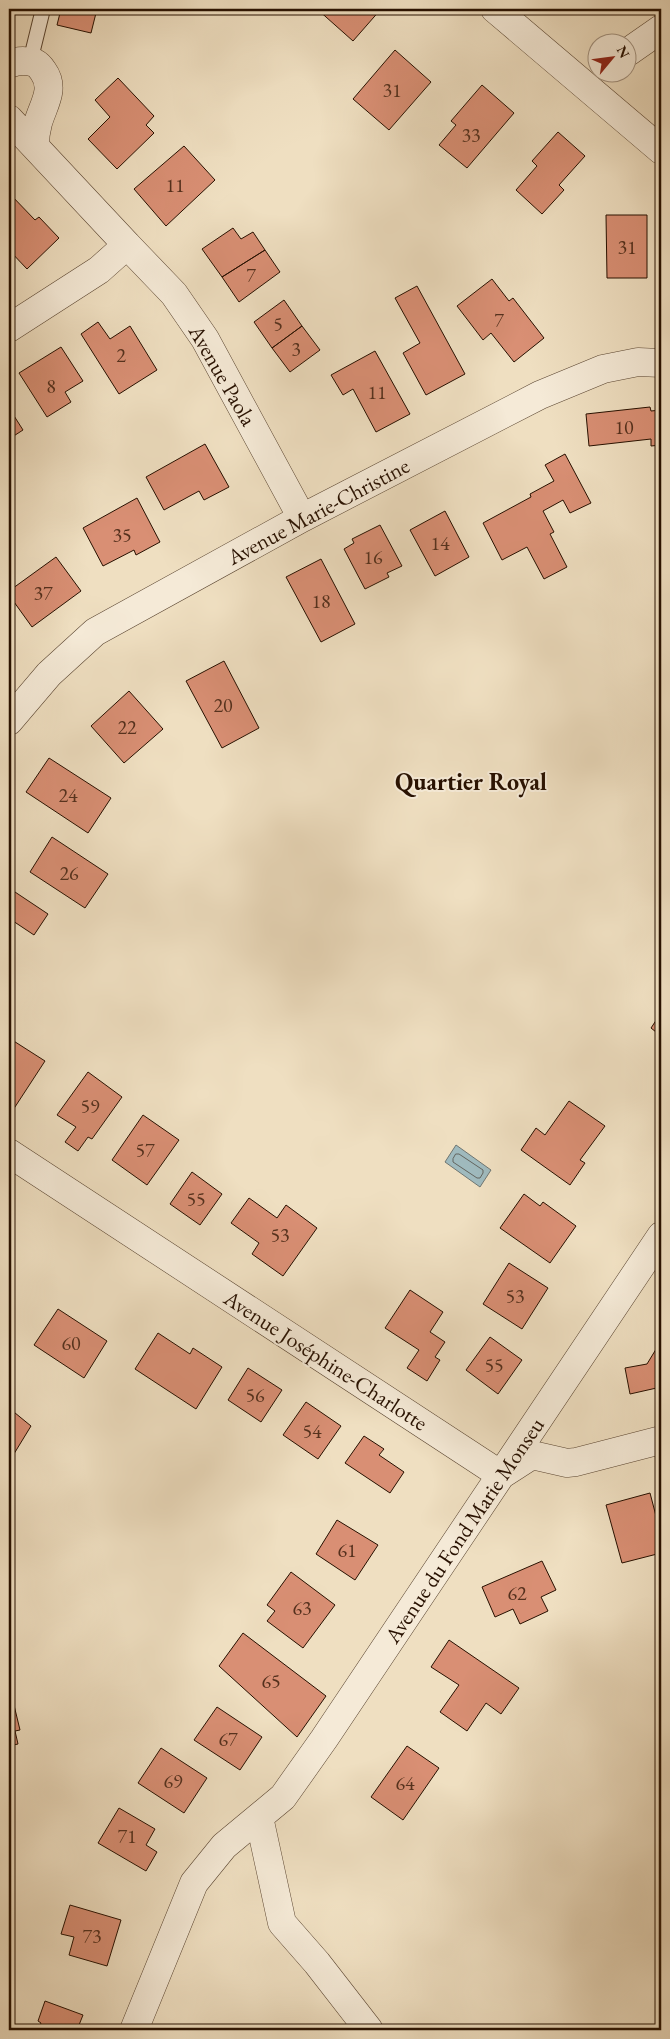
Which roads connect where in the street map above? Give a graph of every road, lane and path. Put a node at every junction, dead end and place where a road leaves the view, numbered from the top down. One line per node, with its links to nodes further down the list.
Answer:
1 (44, 9): 5 (lane)
2 (495, 9): 6 (street)
3 (661, 28): 4 (street)
4 (638, 45)
5 (19, 63): 8 (street, Avenue Paola)
6 (588, 77)
7 (594, 82): 9 (street)
8 (17, 131): 10 (street, Avenue Paola)
9 (661, 150)
10 (127, 245): 11 (street); 13 (street, Avenue Paola)
11 (9, 328)
12 (661, 362): 13 (street, Avenue Marie-Christine)
13 (302, 518): 14 (street, Avenue Marie-Christine)
14 (9, 722)
15 (9, 1153): 18 (street, Avenue Joséphine-Charlotte)
16 (661, 1236): 18 (street, Avenue du Fond Marie Monseu)
17 (661, 1440): 18 (street)
18 (501, 1475): 19 (street, Avenue du Fond Marie Monseu)
19 (259, 1817): 20 (street, Avenue du Fond Marie Monseu); 21 (street)
20 (134, 2030)
21 (369, 2030)

